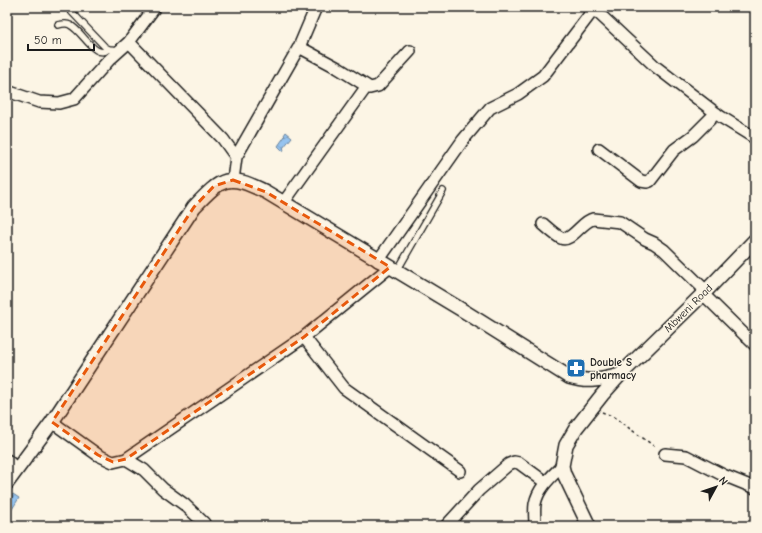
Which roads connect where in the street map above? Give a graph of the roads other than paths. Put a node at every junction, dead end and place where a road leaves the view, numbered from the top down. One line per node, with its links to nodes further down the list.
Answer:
1 (67, 7): 8 (lane)
2 (156, 7): 6 (street)
3 (316, 7): 7 (street)
4 (592, 8): 12 (street); 21 (street)
5 (58, 25): 8 (lane)
6 (129, 42): 8 (street); 15 (street)
7 (300, 47): 10 (street); 15 (street)
8 (115, 49): 11 (street)
9 (410, 51): 10 (street)
10 (367, 86): 18 (street)
11 (7, 91)
12 (716, 113): 13 (street); 14 (street)
13 (755, 137)
14 (599, 150)
15 (236, 158): 16 (street)
16 (233, 180): 18 (street); 27 (street)
17 (443, 191): 22 (lane)
18 (284, 202): 21 (street)
19 (543, 224): 23 (street)
20 (755, 240): 23 (street, Mbweni Road)
21 (378, 260): 22 (street)
22 (394, 269): 24 (street); 26 (street)
23 (704, 293): 25 (street); 26 (street, Mbweni Road)
24 (304, 337): 29 (street); 33 (street)
25 (755, 345)
26 (620, 375): 31 (street, Mbweni Road)
27 (52, 422): 29 (street); 32 (street)
28 (665, 454): 36 (street)
29 (126, 459): 37 (street)
30 (7, 460): 32 (street)
31 (562, 466): 34 (street); 40 (street)
32 (17, 470): 35 (street)
33 (460, 471)
34 (545, 482): 38 (street); 39 (street)
35 (7, 483)
36 (755, 488)
37 (204, 523)
38 (446, 526)
39 (535, 526)
40 (588, 526)

